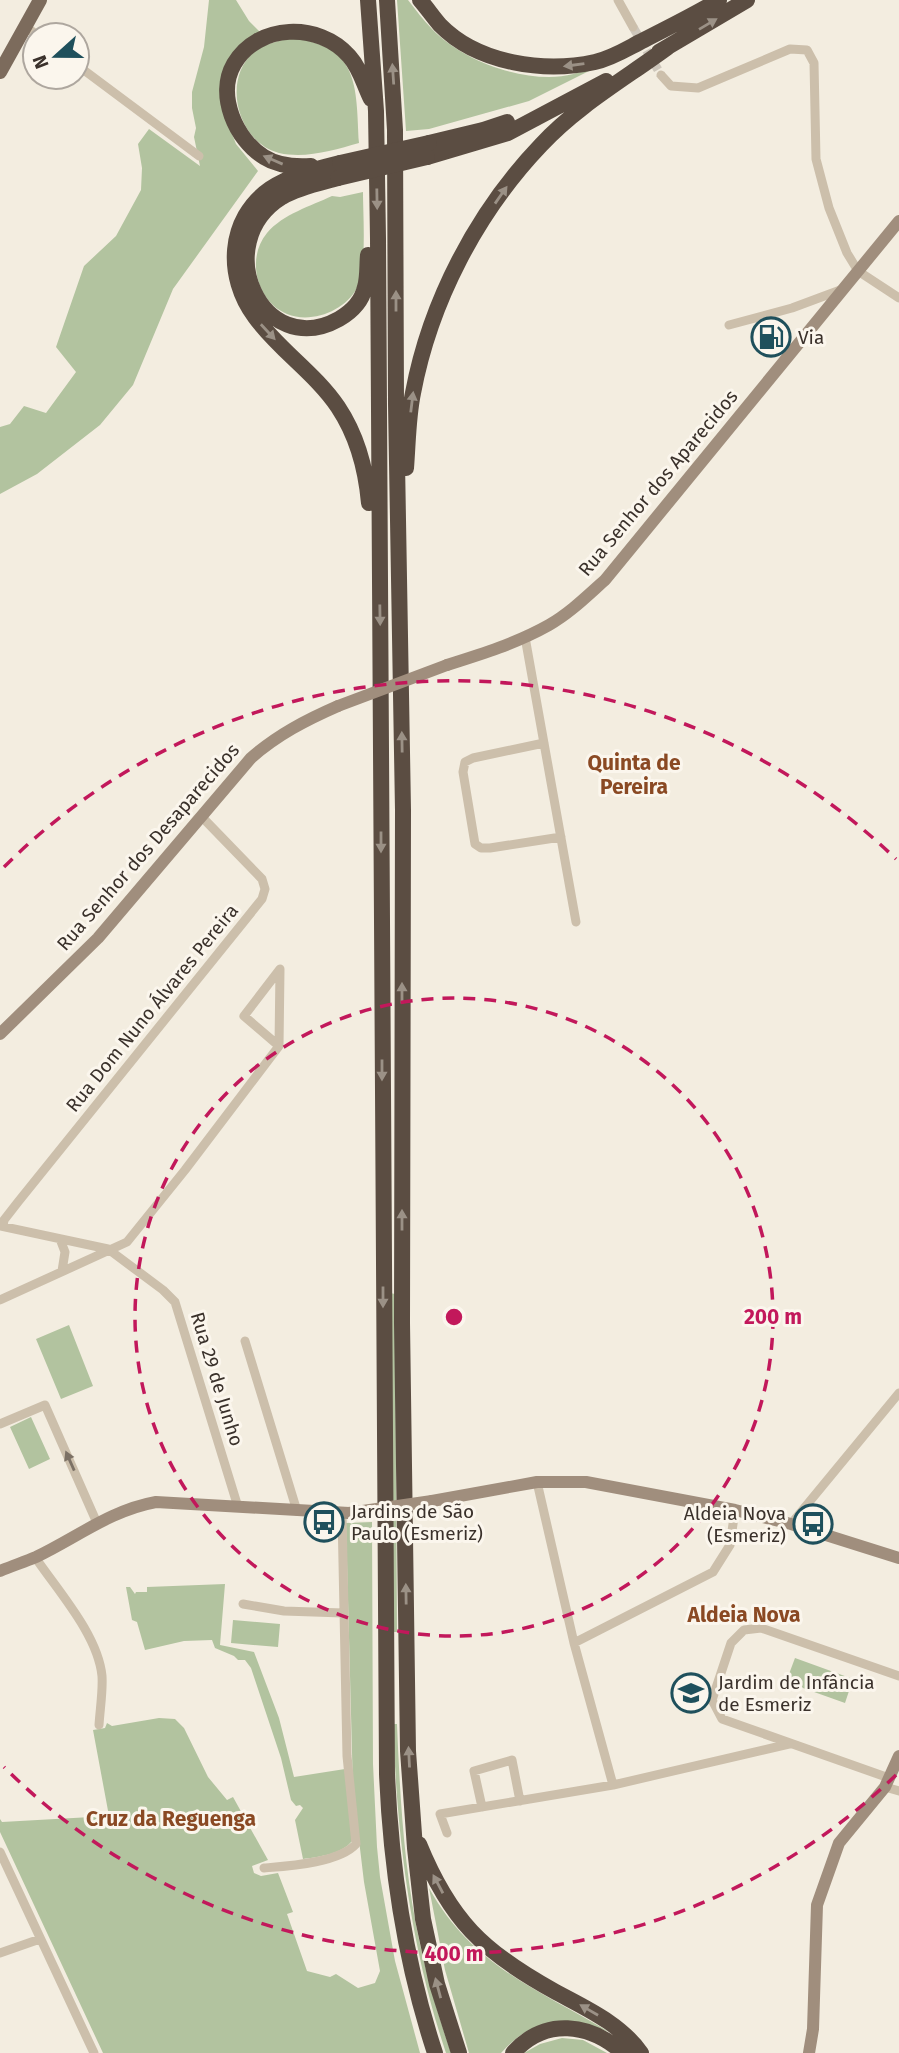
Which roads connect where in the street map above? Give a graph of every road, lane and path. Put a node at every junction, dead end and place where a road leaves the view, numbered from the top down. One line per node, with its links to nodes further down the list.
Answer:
1 (40, 0): 8 (main road)
2 (369, 0): 16 (highway)
3 (387, 0): 26 (highway, one-way to 3)
4 (420, 0): 9 (highway, one-way to 4)
5 (618, 0): 10 (street)
6 (719, 0): 9 (highway)
7 (747, 0): 12 (highway, one-way to 7)
8 (35, 21)
9 (682, 22): 17 (highway)
10 (633, 26)
11 (21, 45): 13 (main road)
12 (668, 47): 17 (highway); 26 (highway, one-way to 12)
13 (0, 72)
14 (91, 75): 18 (street)
15 (661, 75): 22 (street)
16 (376, 111): 19 (highway, one-way to 16); 21 (highway, one-way to 21)
17 (428, 150): 19 (highway, bridge)
18 (199, 156)
19 (339, 170): 21 (highway); 27 (highway, one-way to 27)
20 (899, 221): 22 (street, Rua Senhor dos Aparecidos)
21 (378, 239): 27 (highway)
22 (858, 271): 23 (street, Rua Senhor dos Aparecidos); 24 (street)
23 (844, 289): 25 (street); 28 (street, Rua Senhor dos Aparecidos)
24 (899, 298)
25 (729, 325)
26 (397, 492): 66 (highway, one-way to 26)
27 (379, 547): 73 (highway, one-way to 73)
28 (525, 637): 29 (street, Rua Senhor dos Aparecidos); 30 (street)
29 (447, 665): 31 (street, Rua Senhor dos Desaparecidos, bridge)
30 (544, 743): 32 (street); 32 (street)
31 (201, 816): 34 (street, Rua Senhor dos Desaparecidos); 36 (street, Rua Dom Nuno Álvares Pereira)
32 (561, 837): 33 (street)
33 (576, 922)
34 (0, 1034)
35 (279, 1046): 35 (street); 38 (street)
36 (1, 1226): 37 (street)
37 (60, 1239): 38 (street); 39 (street)
38 (108, 1249): 39 (street); 45 (street, Rua 29 de Junho)
39 (62, 1271): 40 (street)
40 (0, 1300)
41 (245, 1341): 47 (street)
42 (899, 1393): 50 (street)
43 (0, 1424): 49 (street, one-way to 43)
44 (537, 1482): 46 (street); 48 (street, bridge); 56 (street)
45 (239, 1507): 47 (street); 49 (street)
46 (735, 1510): 50 (street); 56 (street)
47 (297, 1511): 48 (street)
48 (346, 1513): 55 (street)
49 (97, 1523): 51 (street)
50 (792, 1524): 52 (street)
51 (35, 1557): 53 (street); 58 (street)
52 (899, 1559)
53 (0, 1571)
54 (243, 1604): 55 (street)
55 (343, 1613): 69 (street)
56 (574, 1643): 62 (street)
57 (899, 1676): 59 (street)
58 (99, 1725)
59 (790, 1744): 61 (street); 62 (street)
60 (899, 1756): 61 (street)
61 (887, 1782): 63 (street); 78 (street)
62 (613, 1785): 64 (street)
63 (899, 1791)
64 (520, 1801): 65 (street); 65 (street)
65 (482, 1807): 67 (street)
66 (413, 1825): 74 (highway, one-way to 66); 77 (highway, one-way to 66)
67 (447, 1833)
68 (0, 1852): 70 (street)
69 (264, 1868)
70 (40, 1939): 71 (street); 72 (street)
71 (0, 1953)
72 (94, 2053)
73 (435, 2053)
74 (459, 2053)
75 (513, 2053): 76 (highway)
76 (622, 2053)
77 (641, 2053)
78 (808, 2053)

